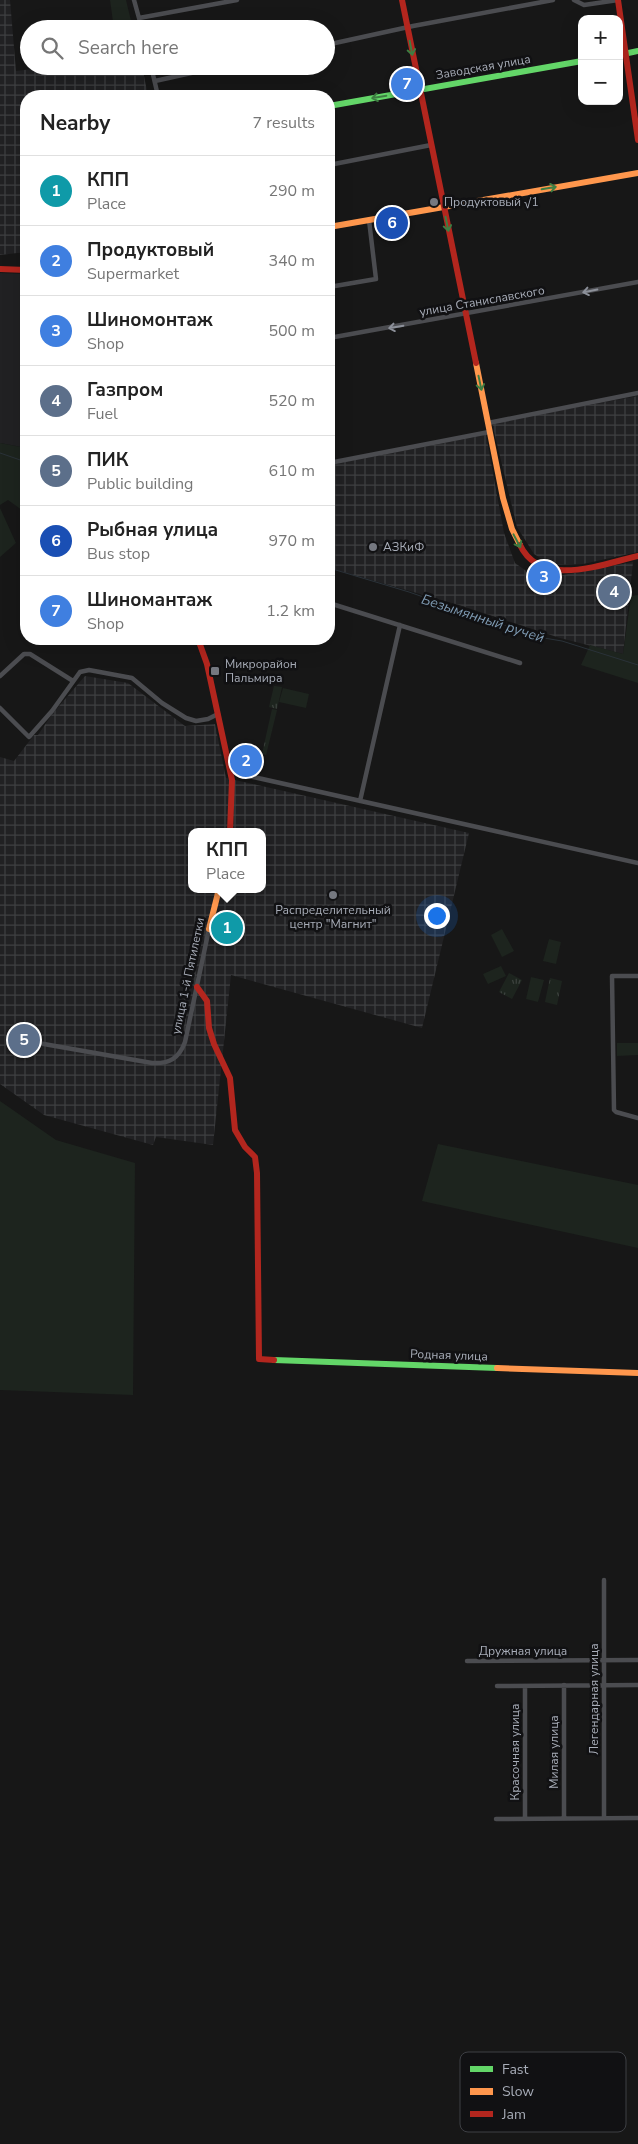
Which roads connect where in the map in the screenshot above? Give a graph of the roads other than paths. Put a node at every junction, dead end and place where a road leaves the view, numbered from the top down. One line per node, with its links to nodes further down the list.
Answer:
1 (134, 0): 8 (street)
2 (237, 0): 8 (street)
3 (402, 0): 9 (street)
4 (554, 0): 9 (street)
5 (574, 0): 6 (street)
6 (618, 0): 7 (street)
7 (619, 15)
8 (139, 18)
9 (407, 28): 10 (street); 19 (street, one-way to 19)
10 (335, 43)
11 (638, 51): 12 (street)
12 (623, 54)
13 (623, 59): 21 (street)
14 (578, 62): 19 (street, Заводская улица)
15 (154, 75): 17 (street)
16 (179, 75): 17 (street)
17 (155, 80): 18 (street)
18 (157, 90)
19 (420, 90): 20 (street, Заводская улица, one-way to 20); 22 (street)
20 (335, 105)
21 (638, 140)
22 (431, 145): 23 (street); 25 (street)
23 (335, 164)
24 (638, 173): 25 (street, one-way to 24)
25 (443, 207): 26 (street); 32 (street, one-way to 32)
26 (369, 220): 27 (street); 31 (street)
27 (335, 226)
28 (0, 268): 29 (street)
29 (20, 270)
30 (638, 282): 32 (street, улица Станиславского, one-way to 32)
31 (335, 286)
32 (466, 315): 33 (street, улица Станиславского, one-way to 33); 35 (street, one-way to 35)
33 (335, 337)
34 (638, 393): 35 (street)
35 (488, 423): 36 (street)
36 (490, 432): 37 (street); 38 (street, one-way to 38)
37 (335, 462)
38 (638, 556)
39 (335, 605): 40 (street)
40 (400, 625): 42 (street); 48 (street)
41 (200, 645): 46 (street)
42 (520, 662)
43 (0, 676): 44 (street)
44 (73, 681): 45 (street); 46 (street)
45 (0, 708)
46 (218, 714): 47 (street)
47 (231, 772): 48 (street); 49 (street)
48 (360, 801): 50 (street)
49 (230, 828)
50 (638, 863)
51 (218, 893): 52 (street, улица 1-й Пятилетки)
52 (209, 929): 54 (street, улица 1-й Пятилетки)
53 (638, 976): 56 (street)
54 (197, 987): 55 (street, улица 1-й Пятилетки); 57 (street, Родная улица)
55 (21, 1040)
56 (638, 1118)
57 (638, 1373)
58 (604, 1580): 61 (street, Легендарная улица)
59 (638, 1660): 61 (street, Дружная улица)
60 (467, 1661): 61 (street, Дружная улица)
61 (603, 1661): 63 (street, Легендарная улица)
62 (564, 1685): 63 (street, Красочная улица); 66 (street, Красочная улица); 69 (street, Милая улица)
63 (603, 1685): 64 (street, Красочная улица); 70 (street, Легендарная улица)
64 (638, 1685)
65 (497, 1686): 66 (street, Красочная улица)
66 (525, 1686): 68 (street, Красочная улица)
67 (496, 1818): 68 (street, Красочная улица)
68 (526, 1818): 69 (street, Красочная улица)
69 (564, 1818): 70 (street, Красочная улица)
70 (604, 1818): 71 (street, Красочная улица)
71 (638, 1818)

